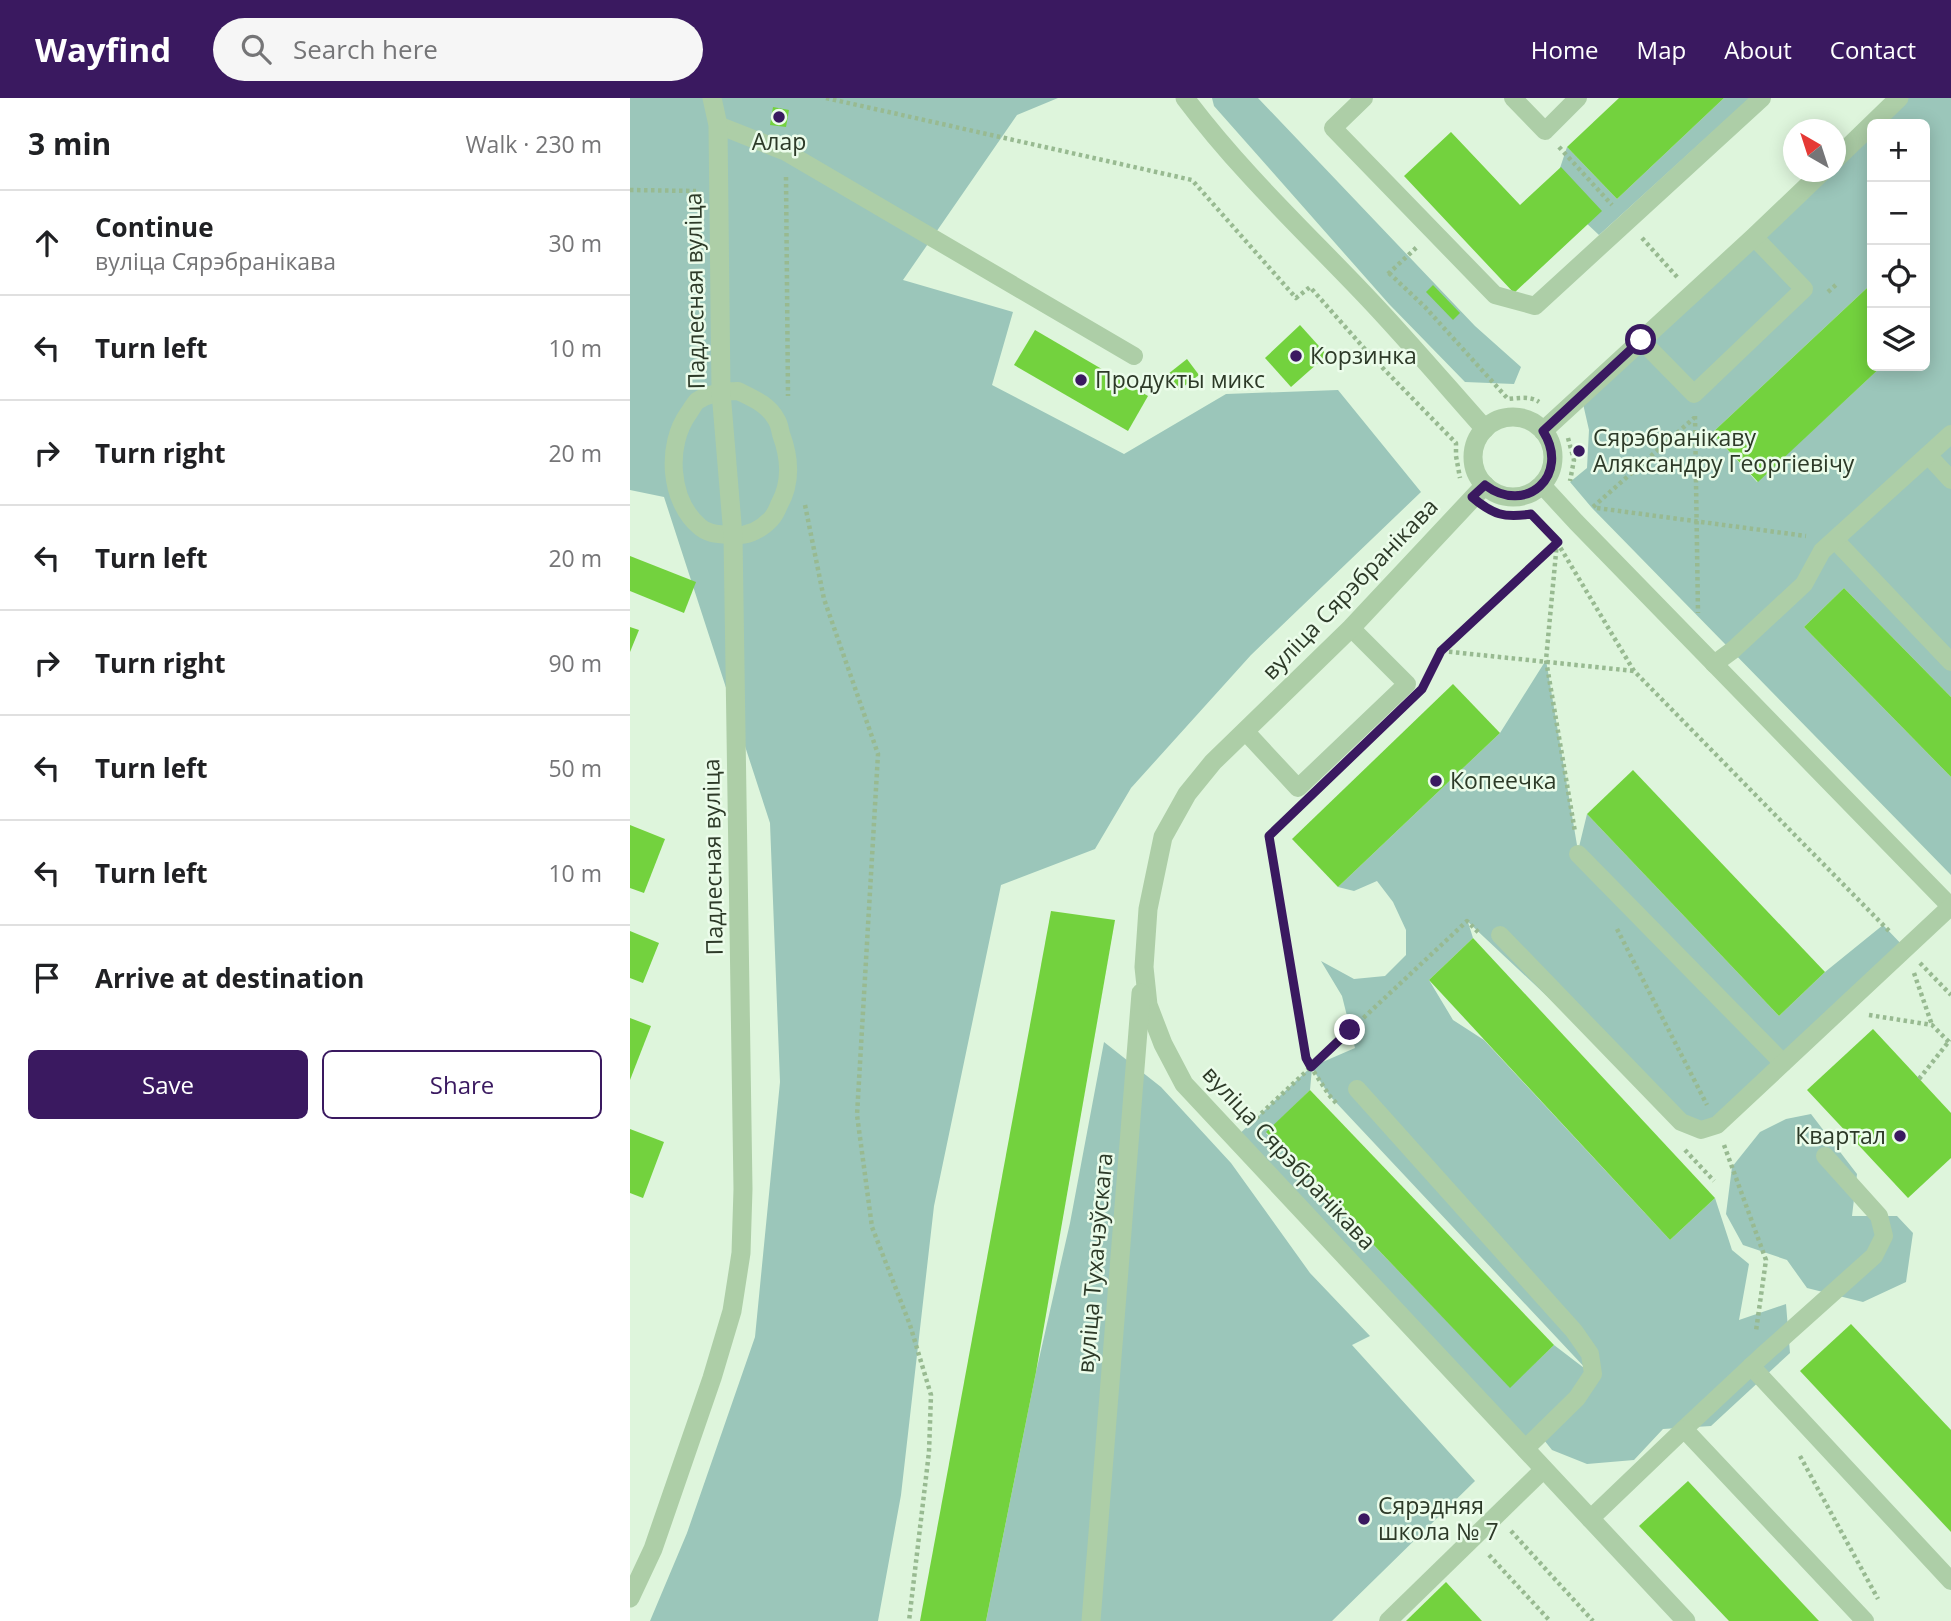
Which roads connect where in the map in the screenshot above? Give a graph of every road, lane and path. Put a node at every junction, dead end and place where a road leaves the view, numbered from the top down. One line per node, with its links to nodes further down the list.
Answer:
1 (712, 98): 9 (street, Падлесная вуліца)
2 (825, 98): 28 (path)
3 (1185, 98): 23 (street)
4 (1364, 98): 15 (lane)
5 (1513, 98): 6 (lane)
6 (1578, 98)
7 (1762, 98): 15 (lane)
8 (1899, 98): 10 (street)
9 (718, 125): 11 (lane); 14 (street, Падлесная вуліца)
10 (1846, 149)
11 (786, 152): 18 (lane); 20 (path)
12 (1812, 182): 16 (street)
13 (630, 190): 14 (path)
14 (718, 191): 19 (street, Падлесная вуліца)
15 (1433, 232): 22 (path)
16 (1754, 237): 17 (street); 17 (lane)
17 (1641, 340): 22 (street)
18 (1134, 356)
19 (721, 392): 33 (street, Падлесная вуліца); 33 (lane); 33 (lane)
20 (788, 400)
21 (1695, 416): 32 (path)
22 (1550, 424): 23 (street); 27 (street); 29 (path)
23 (1485, 429): 28 (street)
24 (1951, 434): 25 (lane)
25 (1928, 455): 26 (lane); 34 (lane)
26 (1951, 480)
27 (1542, 485): 28 (street); 41 (lane)
28 (1479, 491): 35 (path); 37 (street, вуліца Сярэбранікава)
29 (1577, 491)
30 (1585, 499): 32 (path)
31 (804, 504): 77 (path)
32 (1697, 521): 34 (path); 36 (path)
33 (733, 536): 75 (street, Падлесная вуліца)
34 (1835, 540): 40 (lane); 41 (lane)
35 (1558, 542): 38 (path); 39 (path); 42 (path)
36 (1698, 614)
37 (1351, 628): 44 (street, вуліца Сярэбранікава); 44 (lane)
38 (1441, 651): 39 (path); 43 (path)
39 (1546, 660): 42 (path); 46 (path)
40 (1951, 662)
41 (1714, 664): 47 (lane)
42 (1634, 671): 51 (path)
43 (1427, 679)
44 (1245, 731): 48 (street, вуліца Сярэбранікава)
45 (1303, 803): 57 (path)
46 (1578, 854): 56 (lane)
47 (1951, 907): 51 (lane)
48 (1148, 909): 62 (street, вуліца Сярэбранікава); 78 (street, вуліца Тухачэўскага)
49 (1616, 928): 61 (path)
50 (1493, 938): 57 (path); 61 (lane)
51 (1906, 949): 52 (path); 53 (lane); 54 (path)
52 (1951, 995)
53 (1833, 1017): 54 (path); 56 (lane)
54 (1932, 1025): 55 (path)
55 (1950, 1042): 58 (path)
56 (1783, 1063): 61 (lane)
57 (1311, 1067): 60 (path); 62 (path)
58 (1919, 1079)
59 (1357, 1089): 68 (lane)
60 (1338, 1105)
61 (1717, 1125): 66 (path)
62 (1235, 1138): 68 (street, вуліца Сярэбранікава)
63 (1676, 1141): 65 (path)
64 (1825, 1156): 66 (lane)
65 (1714, 1181)
66 (1751, 1366): 67 (lane); 74 (lane)
67 (1684, 1429): 72 (lane); 83 (lane)
68 (1525, 1449): 70 (street, вуліца Сярэбранікава)
69 (1797, 1451): 76 (path)
70 (1544, 1469): 71 (lane); 72 (street, вуліца Сярэбранікава)
71 (1497, 1515): 73 (lane); 81 (path)
72 (1590, 1519): 82 (street, вуліца Сярэбранікава)
73 (1473, 1538): 79 (lane); 80 (path)
74 (1951, 1581)
75 (630, 1598)
76 (1884, 1609)
77 (909, 1621)
78 (1091, 1621)
79 (1388, 1621)
80 (1550, 1621)
81 (1593, 1621)
82 (1686, 1621)
83 (1865, 1621)

